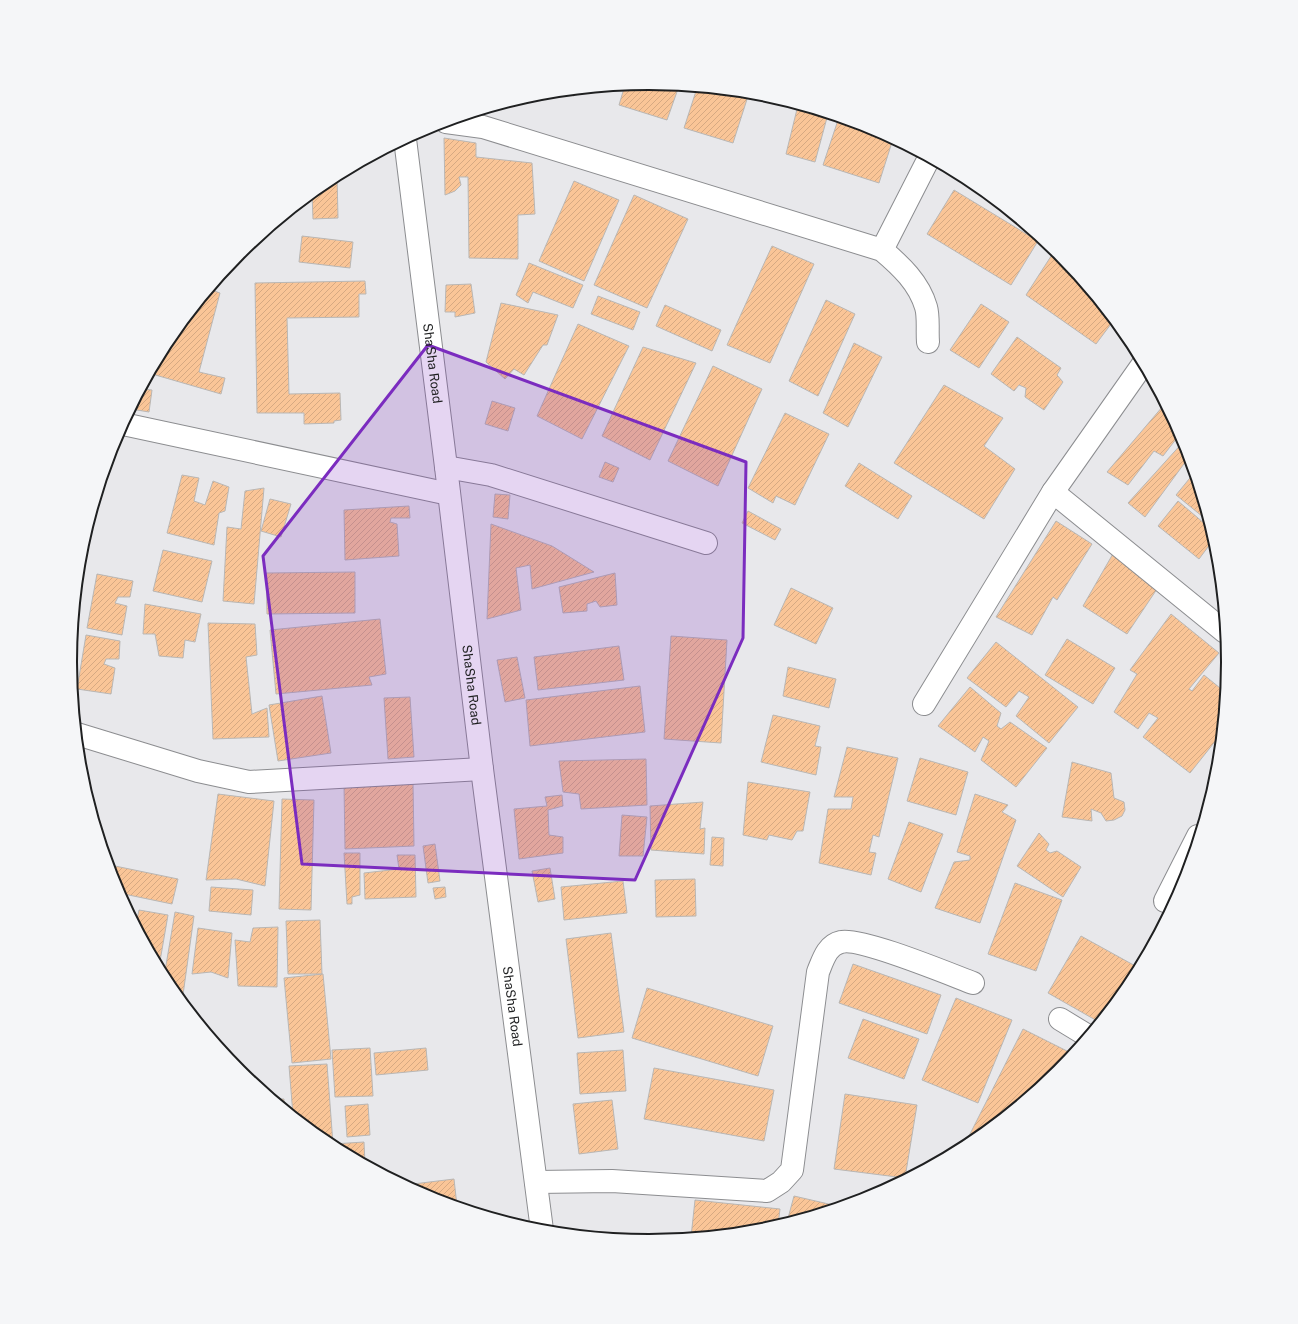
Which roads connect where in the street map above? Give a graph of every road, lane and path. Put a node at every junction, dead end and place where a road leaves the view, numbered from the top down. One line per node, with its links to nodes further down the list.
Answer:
1 (456, 123): 4 (street)
2 (402, 146): 8 (street, ShaSha Road)
3 (927, 162): 4 (street)
4 (882, 250): 5 (street)
5 (928, 342)
6 (1140, 369): 9 (street)
7 (129, 425): 10 (street)
8 (446, 467): 10 (street, ShaSha Road); 11 (street)
9 (1053, 492): 12 (street); 13 (street)
10 (449, 494): 15 (street, ShaSha Road)
11 (706, 543)
12 (1220, 628)
13 (924, 704)
14 (82, 736): 15 (street)
15 (482, 769): 21 (street, ShaSha Road)
16 (1184, 864): 17 (street)
17 (1165, 901)
18 (973, 983): 21 (street)
19 (1060, 1020): 20 (street)
20 (1084, 1033)
21 (536, 1182): 22 (street, ShaSha Road)
22 (541, 1224)

